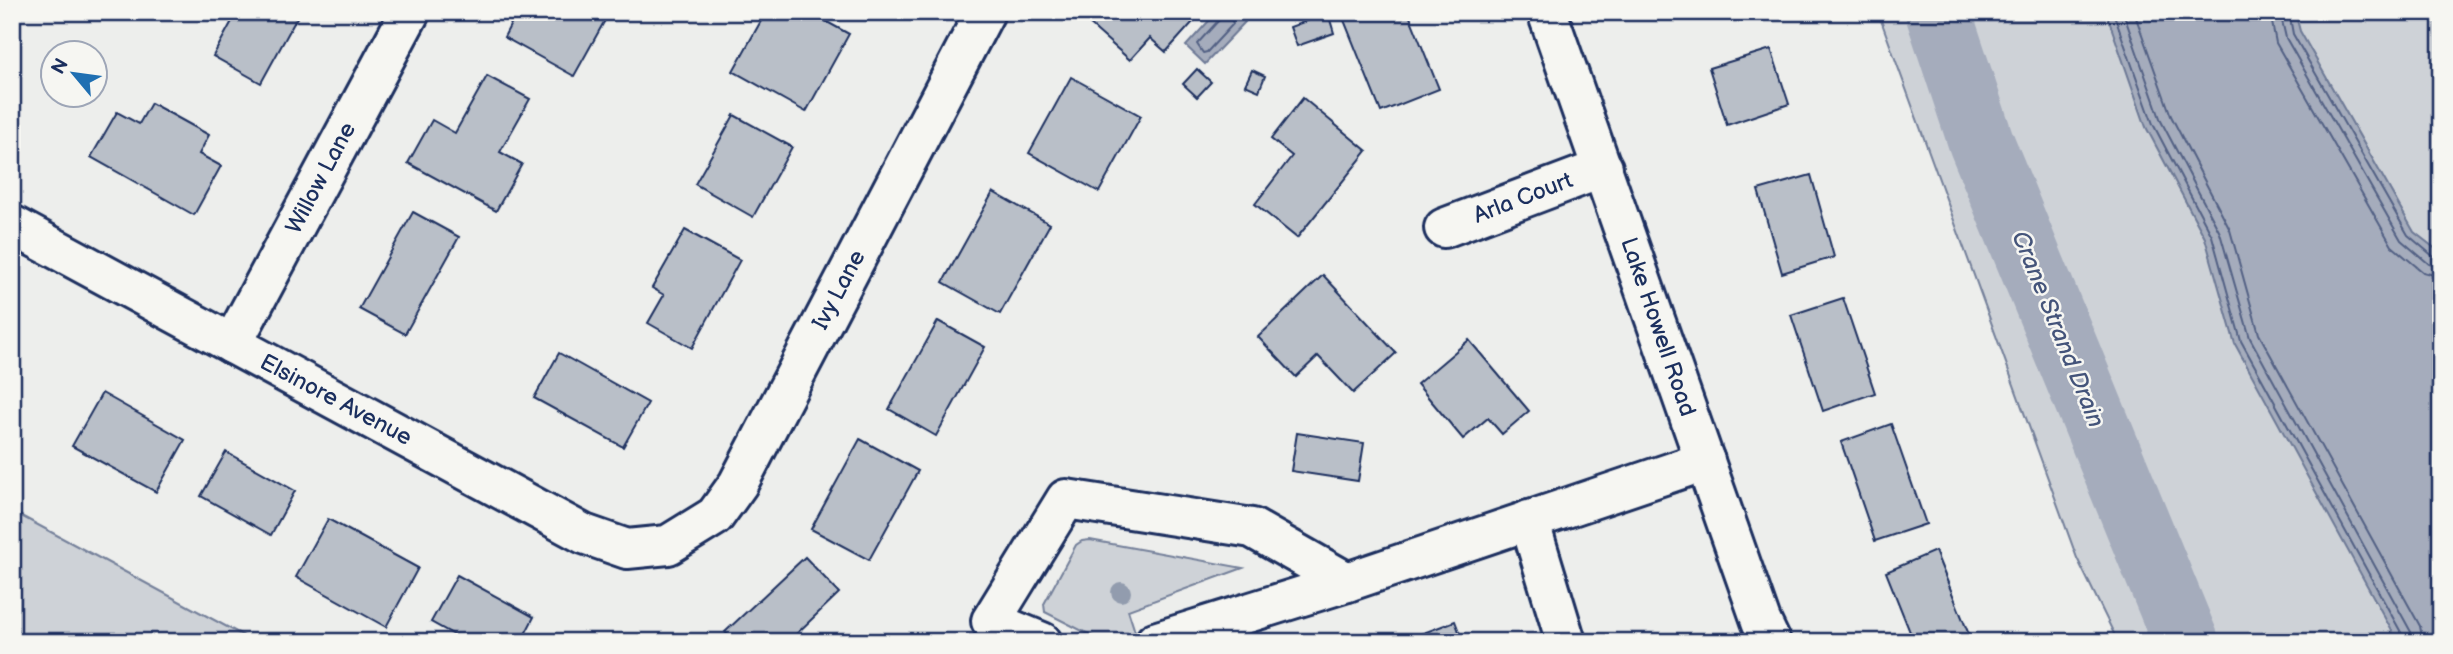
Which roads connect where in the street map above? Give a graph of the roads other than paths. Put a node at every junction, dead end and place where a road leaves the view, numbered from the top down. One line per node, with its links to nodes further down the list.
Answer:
1 (410, 12): 7 (street, Willow Lane)
2 (985, 12): 10 (street, Ivy Lane)
3 (1547, 12): 4 (street, Lake Howell Road)
4 (1603, 168): 6 (street, Arla Court); 8 (street, Lake Howell Road)
5 (12, 225): 7 (street, Elsinore Avenue)
6 (1444, 228)
7 (232, 344): 10 (street, Elsinore Avenue)
8 (1705, 461): 9 (street); 15 (street, Lake Howell Road)
9 (1529, 520): 11 (street); 14 (street)
10 (668, 545)
11 (1347, 582): 12 (street); 13 (street)
12 (1042, 642)
13 (1155, 642)
14 (1566, 642)
15 (1771, 642)

